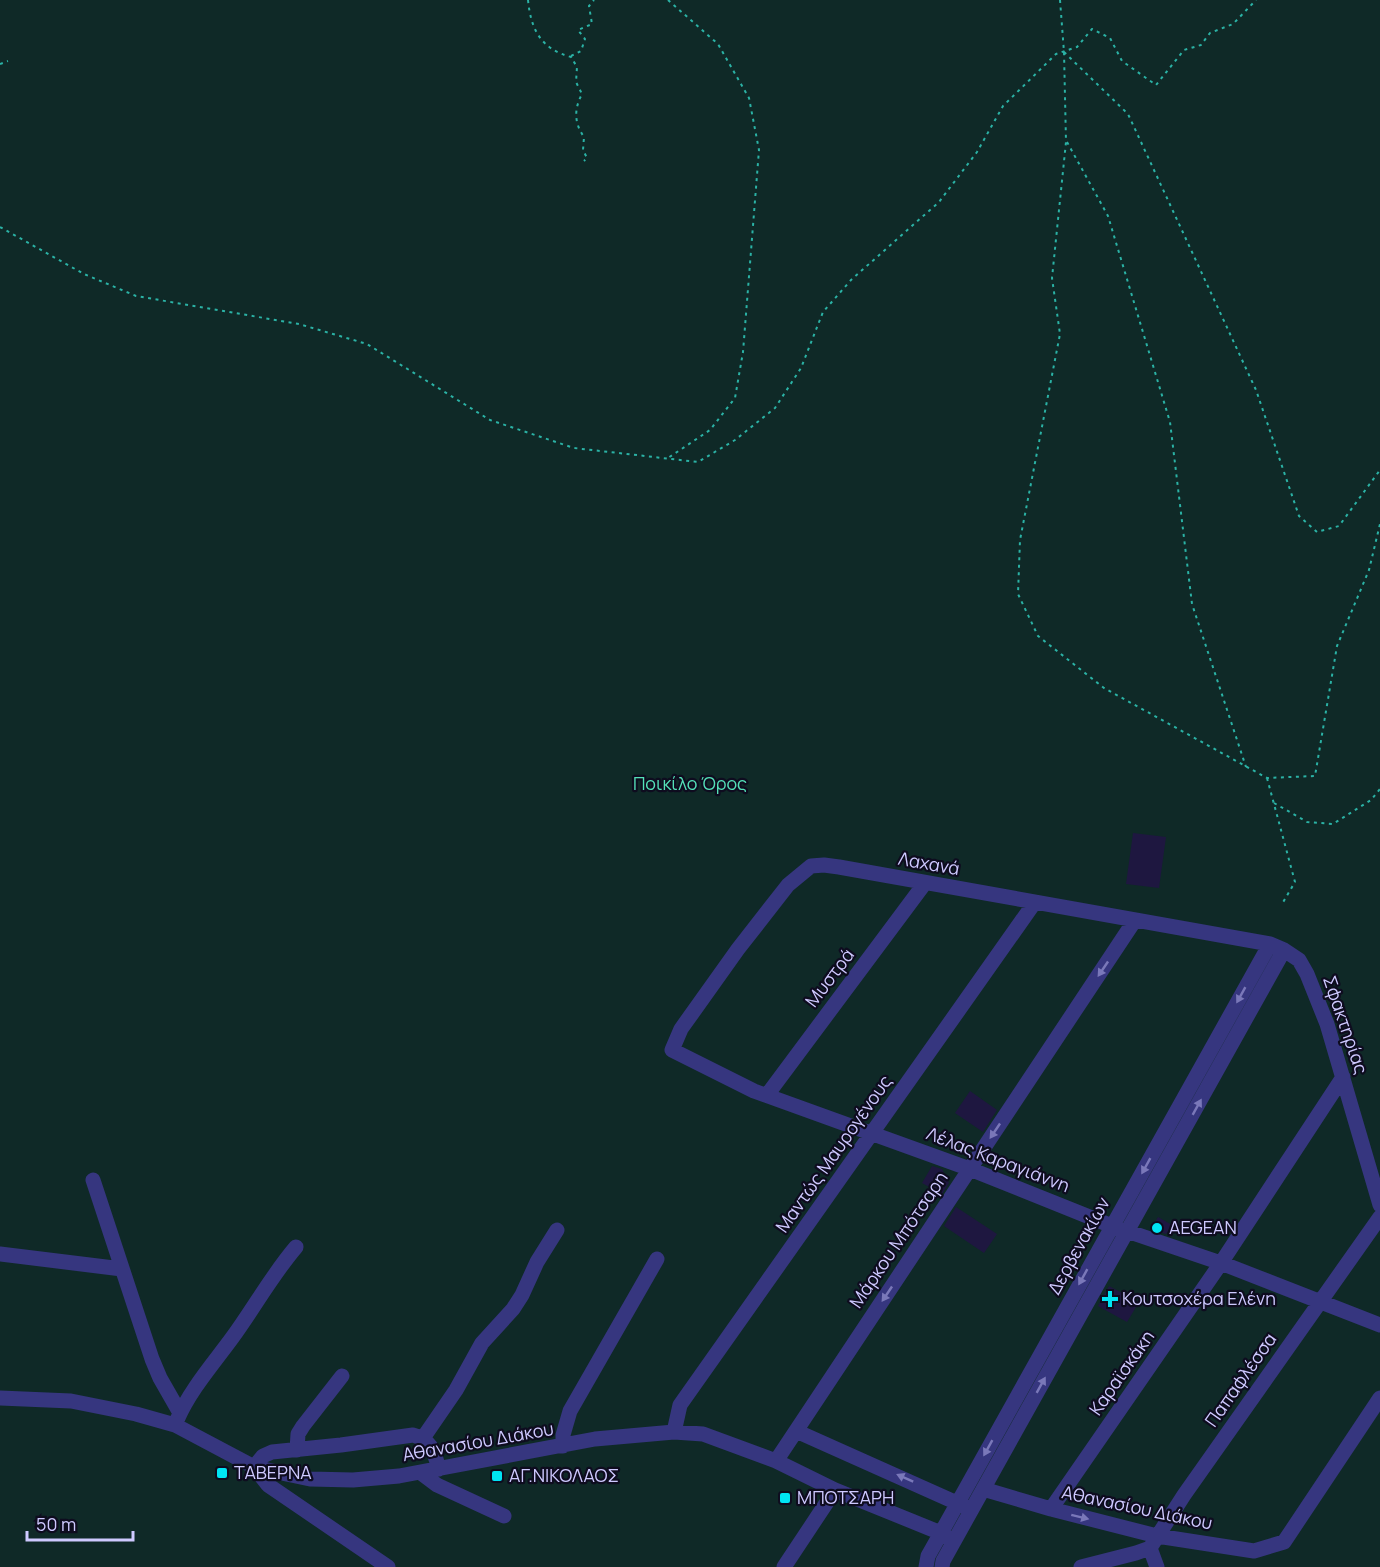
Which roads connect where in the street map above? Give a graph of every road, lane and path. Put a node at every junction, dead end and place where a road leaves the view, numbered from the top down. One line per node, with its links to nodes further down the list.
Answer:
1 (528, 0): 7 (path)
2 (594, 0): 7 (path)
3 (668, 0): 13 (path)
4 (1060, 0): 6 (path)
5 (1256, 0): 6 (path)
6 (1064, 52): 10 (path); 13 (path); 14 (path)
7 (571, 57): 11 (path)
8 (8, 61): 9 (path)
9 (0, 64)
10 (1066, 142): 16 (path); 16 (path)
11 (584, 161)
12 (0, 227): 13 (path)
13 (668, 458)
14 (1380, 470)
15 (1380, 524): 17 (path)
16 (1246, 766): 17 (path)
17 (1267, 778): 19 (path)
18 (1380, 789): 19 (path)
19 (1274, 803): 22 (path)
20 (925, 883): 21 (street, Λαχανά); 25 (street, Λαχανά); 27 (street, Μυστρά)
21 (1035, 902): 23 (street, Λαχανά); 28 (street, Μαντώς Μαυρογένους)
22 (1282, 904)
23 (1135, 920): 24 (street, Λαχανά); 29 (street, Μάρκου Μπότσαρη, one-way to 29)
24 (1277, 947): 26 (street, Σφακτηρίας); 33 (street, Δερβενακίων, one-way to 33); 35 (street, Δερβενακίων, one-way to 24)
25 (672, 1050): 27 (street, Λέλας Καραγιάννη)
26 (1342, 1077): 31 (street, Σφακτηρίας); 39 (street, Καραϊσκάκη)
27 (767, 1095): 28 (street, Λέλας Καραγιάννη)
28 (873, 1133): 29 (street, Λέλας Καραγιάννη); 48 (street, Μαντώς Μαυρογένους)
29 (970, 1169): 33 (street, Λέλας Καραγιάννη); 47 (street, Μάρκου Μπότσαρη, one-way to 47)
30 (93, 1180): 40 (street)
31 (1380, 1205)
32 (1380, 1217): 41 (street, Παπαφλέσσα)
33 (1112, 1226): 35 (street, Λέλας Καραγιάννη); 58 (street, Δερβενακίων, one-way to 58)
34 (557, 1230): 49 (street)
35 (1127, 1231): 39 (street, Λέλας Καραγιάννη); 56 (street, Δερβενακίων, one-way to 35)
36 (296, 1247): 46 (street)
37 (0, 1254): 40 (street)
38 (657, 1259): 50 (street)
39 (1221, 1263): 41 (street, Λέλας Καραγιάννη); 59 (street, Καραϊσκάκη)
40 (122, 1269): 46 (street)
41 (1320, 1302): 42 (street, Λέλας Καραγιάννη); 63 (street, Παπαφλέσσα)
42 (1380, 1325)
43 (342, 1376): 51 (street)
44 (0, 1398): 46 (street, Αθανασίου Διάκου)
45 (1380, 1398): 63 (street, Αθανασίου Διάκου)
46 (178, 1419): 53 (street, Αθανασίου Διάκου)
47 (796, 1431): 52 (street, Μάρκου Μπότσαρη); 58 (street, one-way to 47)
48 (674, 1432): 50 (street, Αθανασίου Διάκου); 52 (street, Αθανασίου Διάκου)
49 (423, 1438): 51 (street); 54 (street)
50 (563, 1446): 54 (street, Αθανασίου Διάκου)
51 (297, 1450): 53 (street)
52 (776, 1461): 57 (street, Αθανασίου Διάκου)
53 (254, 1467): 55 (street, Αθανασίου Διάκου); 64 (street)
54 (439, 1469): 55 (street, Αθανασίου Διάκου)
55 (422, 1473): 60 (street)
56 (983, 1489): 58 (street, Δερβενακίων); 59 (street, Αθανασίου Διάκου)
57 (836, 1490): 61 (street, Αθανασίου Διάκου); 65 (street)
58 (965, 1506): 61 (street, Δερβενακίων); 62 (street, Δερβενακίων)
59 (1051, 1509): 63 (street, Αθανασίου Διάκου, one-way to 63)
60 (504, 1516)
61 (941, 1533): 62 (street, Αθανασίου Διάκου); 66 (street, Δερβενακίων)
62 (954, 1541): 67 (street, Δερβενακίων)
63 (1153, 1542): 68 (street); 69 (street)
64 (388, 1567)
65 (784, 1567)
66 (926, 1567)
67 (942, 1567)
68 (1081, 1567)
69 (1156, 1567)

